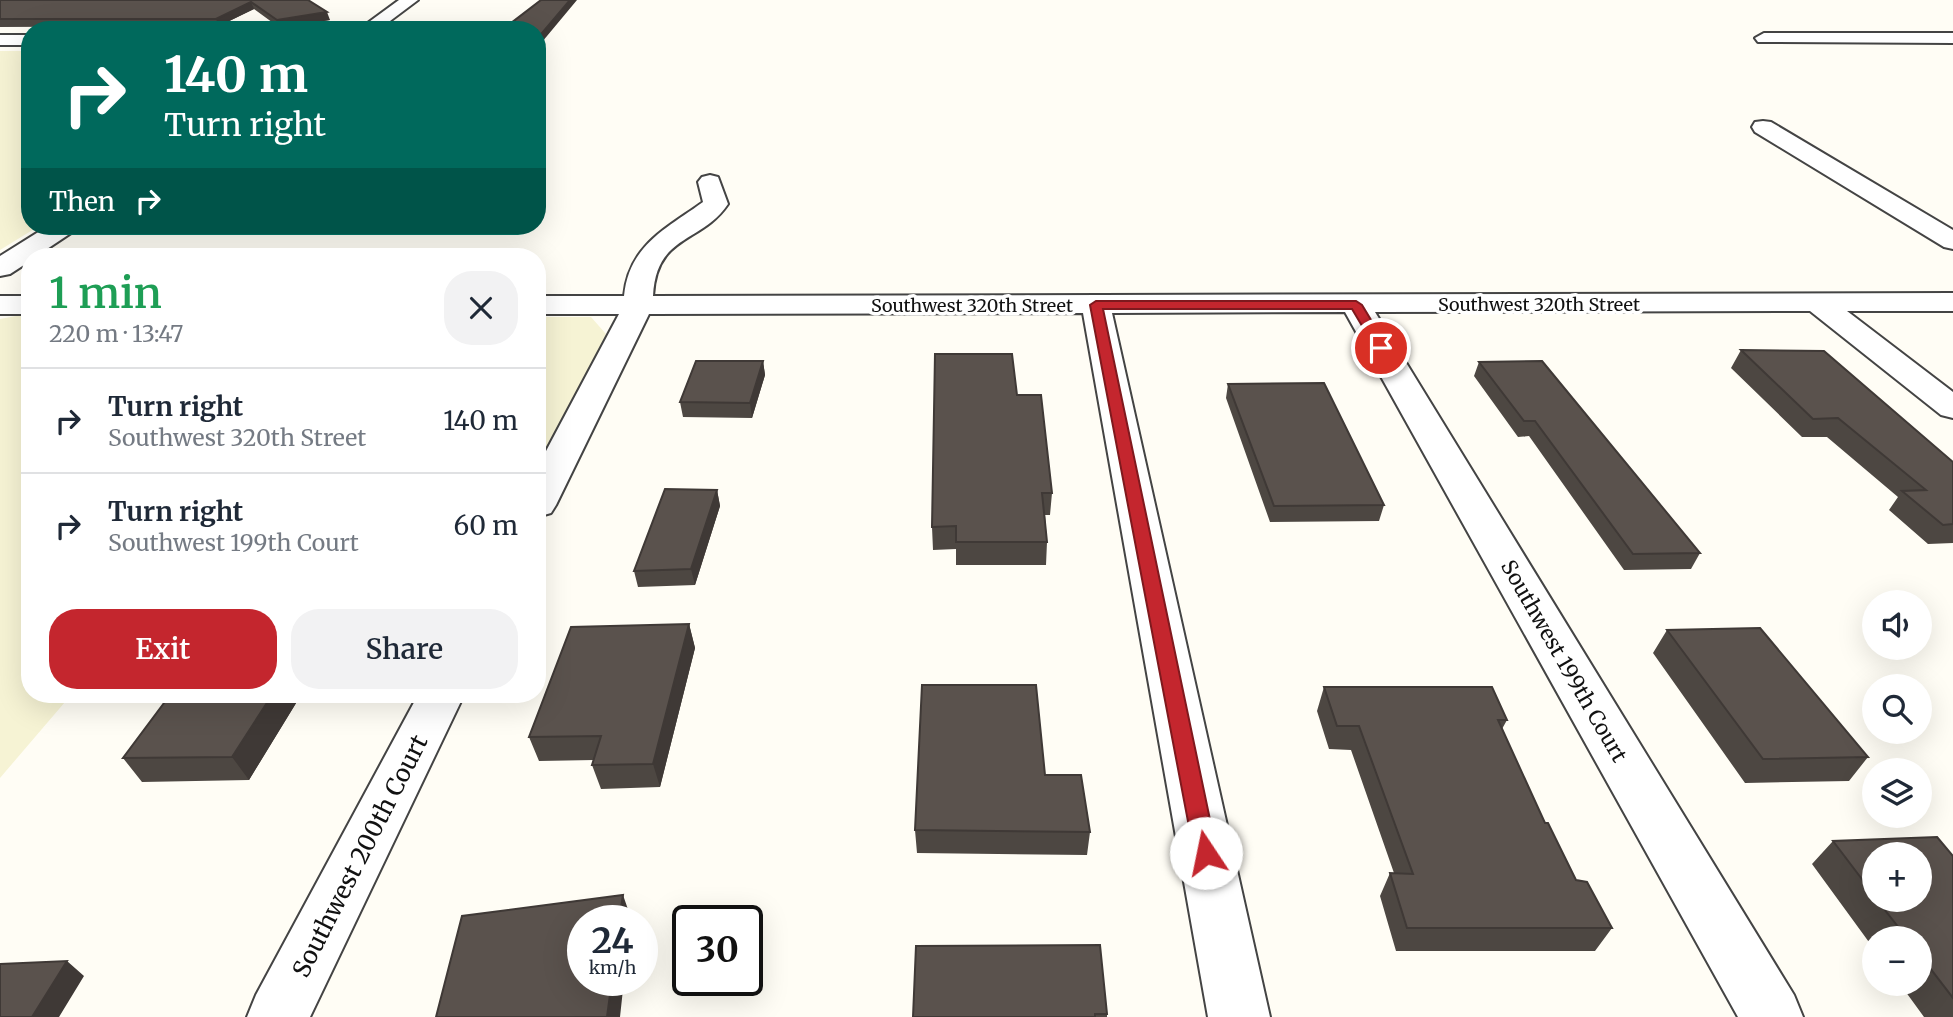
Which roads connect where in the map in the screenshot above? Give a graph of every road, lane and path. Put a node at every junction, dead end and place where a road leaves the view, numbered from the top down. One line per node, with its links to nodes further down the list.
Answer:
1 (410, 0): 2 (street)
2 (379, 21)
3 (1764, 38): 4 (street)
4 (1953, 38)
5 (0, 40): 6 (street)
6 (21, 40)
7 (1763, 127): 10 (street)
8 (710, 182): 19 (street)
9 (51, 235): 11 (street)
10 (1953, 242)
11 (31, 248)
12 (21, 254): 13 (street)
13 (0, 268)
14 (1815, 302): 15 (street, Southwest 320th Street); 21 (street, Southwest 320th Street); 22 (street)
15 (1953, 302)
16 (0, 305): 17 (street)
17 (21, 305)
18 (546, 305): 19 (street, Southwest 320th Street)
19 (638, 305): 20 (street, Southwest 320th Street); 23 (street)
20 (1096, 305): 21 (street, Southwest 320th Street); 26 (street)
21 (1356, 305): 27 (street, Southwest 199th Court)
22 (1953, 408)
23 (546, 487)
24 (437, 703): 25 (street, Southwest 200th Court)
25 (278, 1017)
26 (1239, 1017)
27 (1772, 1017)

